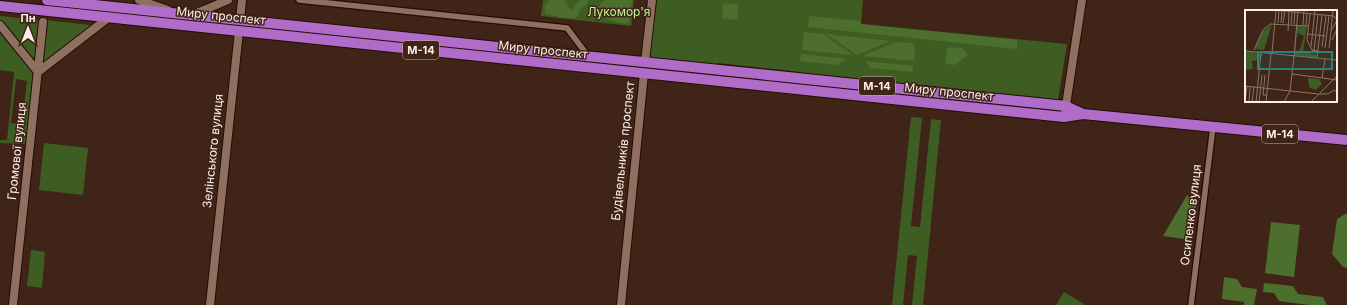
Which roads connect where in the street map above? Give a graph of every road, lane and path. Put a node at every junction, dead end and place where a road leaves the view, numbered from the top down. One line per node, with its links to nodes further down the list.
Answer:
1 (47, 0): 9 (highway, Миру проспект / М-14)
2 (140, 0): 9 (street)
3 (228, 0): 10 (street)
4 (242, 0): 12 (street, Зелінського вулиця)
5 (299, 0): 16 (street)
6 (652, 0): 17 (street, Будівельників проспект)
7 (1082, 0): 20 (street)
8 (0, 6): 11 (highway, Миру проспект / М-14)
9 (180, 14): 10 (highway, Миру проспект / М-14)
10 (192, 15): 12 (highway, Миру проспект / М-14)
11 (108, 18): 15 (highway, Миру проспект / М-14); 18 (street)
12 (240, 20): 15 (highway, Зелінського вулиця); 16 (highway, Миру проспект / М-14)
13 (43, 22): 18 (street, Громової вулиця)
14 (0, 25): 18 (street)
15 (239, 31): 19 (highway, Миру проспект / М-14); 26 (street, Зелінського вулиця)
16 (588, 56): 17 (highway, Миру проспект / М-14)
17 (645, 62): 19 (highway, Будівельників проспект); 20 (highway, Миру проспект / М-14)
18 (38, 72): 25 (street, Громової вулиця)
19 (644, 73): 22 (highway, Миру проспект / М-14); 27 (street, Будівельників проспект)
20 (1066, 106): 21 (highway, Миру проспект / М-14); 22 (street)
21 (1083, 114): 22 (highway, Миру проспект / М-14); 23 (highway, Миру проспект / М-14)
22 (1064, 117)
23 (1213, 127): 24 (highway, Миру проспект / М-14); 28 (street, Осипенко вулиця)
24 (1347, 140)
25 (13, 305)
26 (210, 305)
27 (621, 305)
28 (1191, 305)

